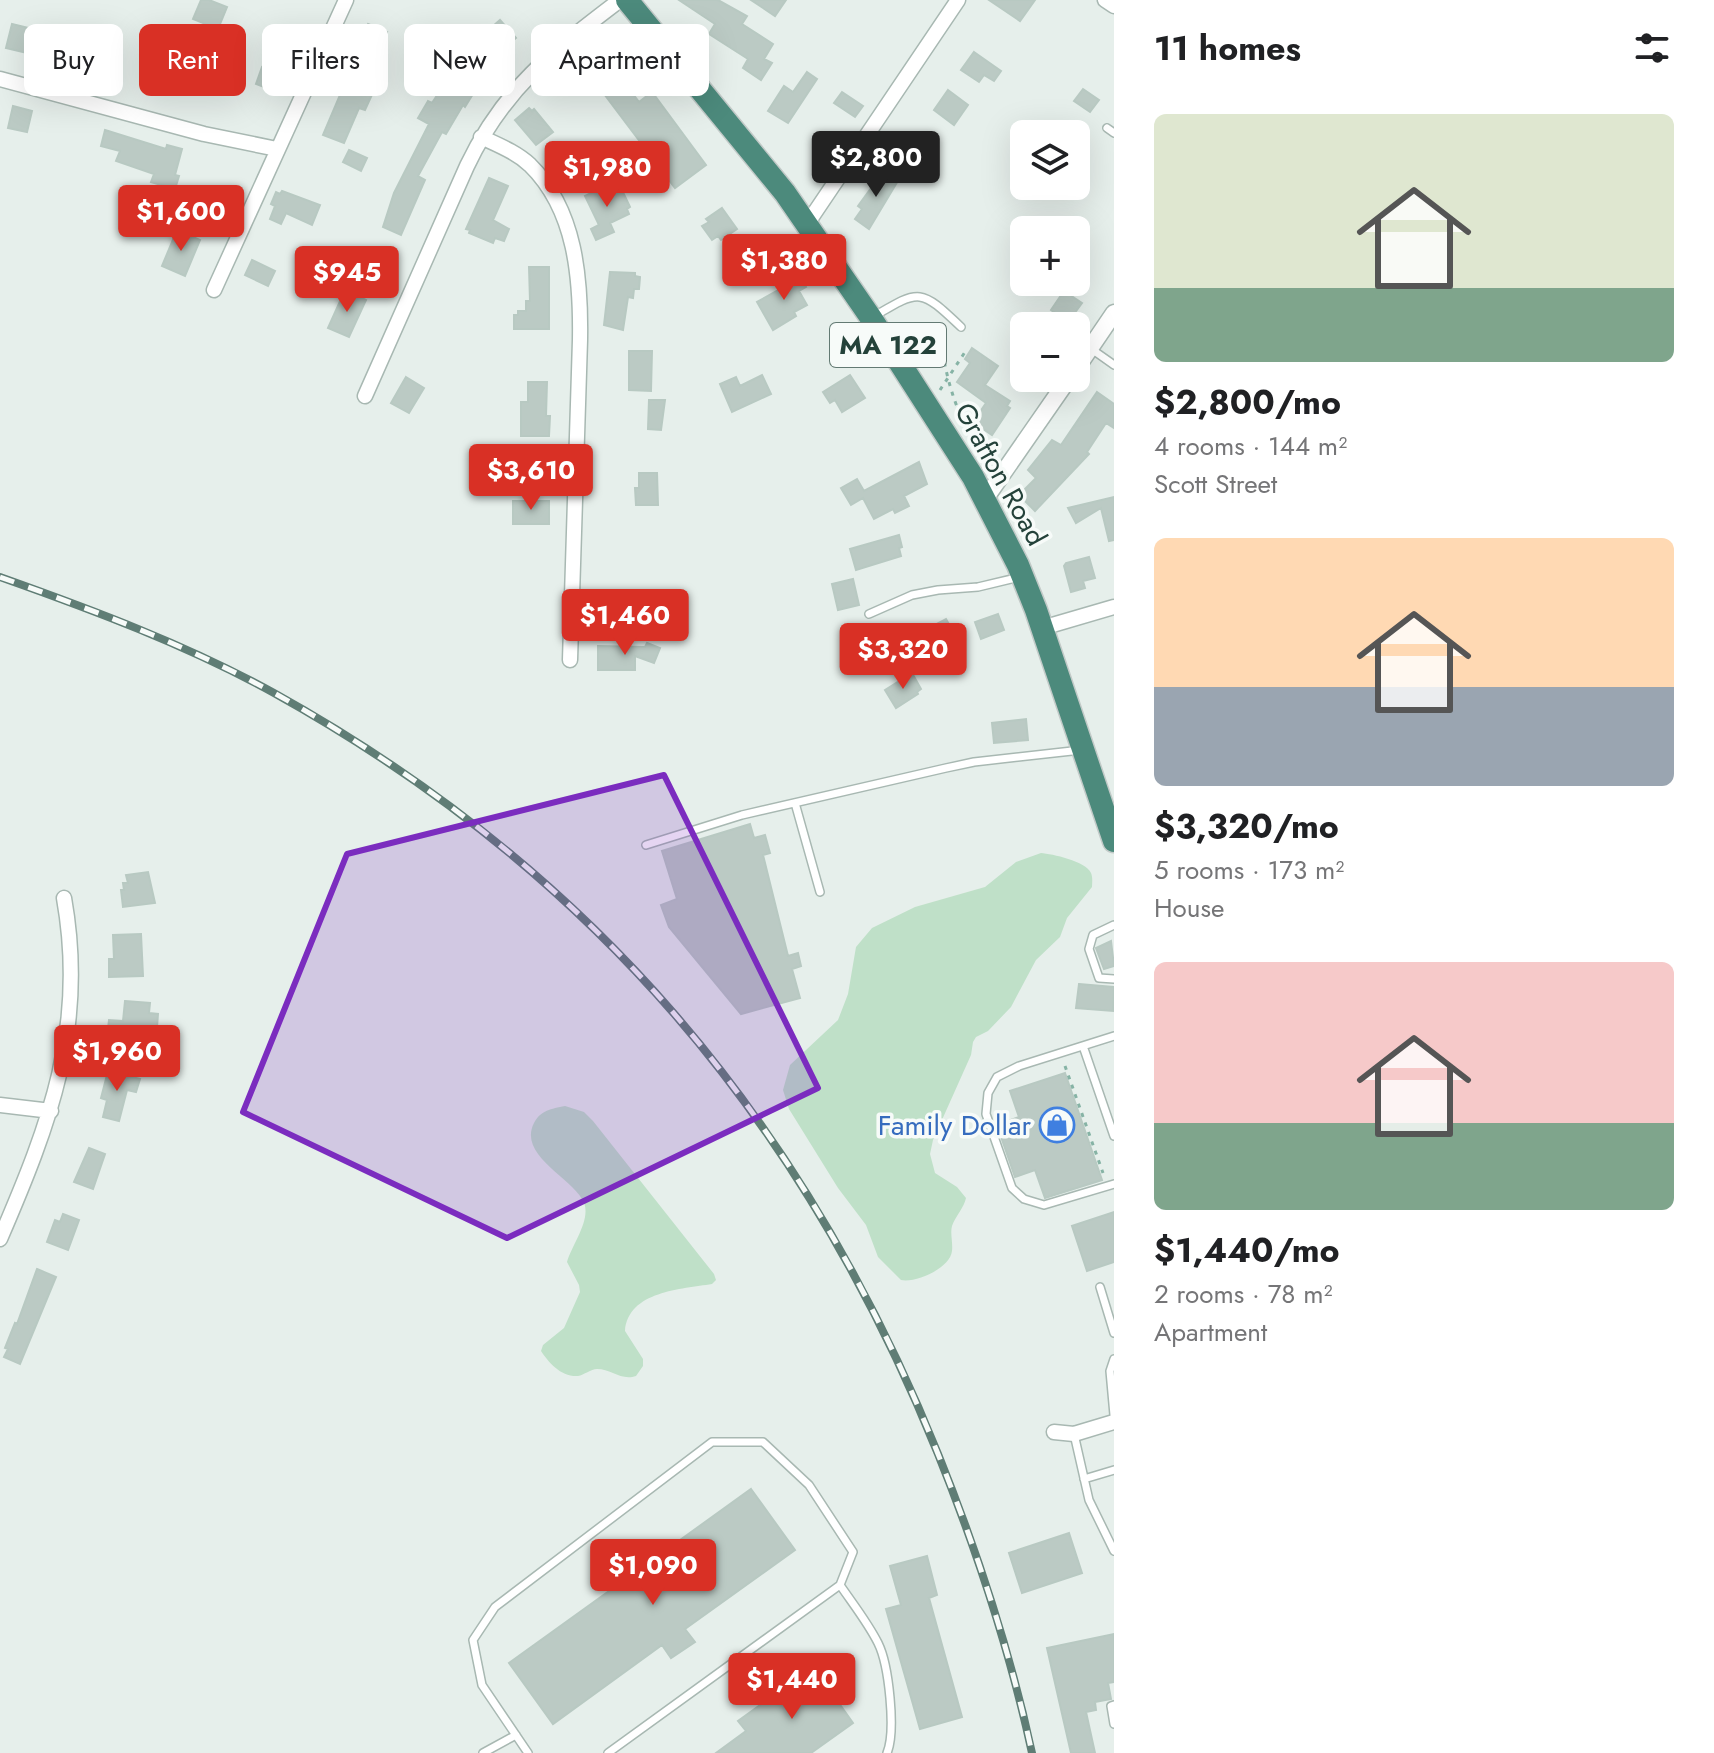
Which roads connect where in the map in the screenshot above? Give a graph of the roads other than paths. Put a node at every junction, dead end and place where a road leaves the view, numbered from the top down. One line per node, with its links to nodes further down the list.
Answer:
1 (346, 0): 9 (street)
2 (620, 0): 8 (street)
3 (627, 0): 10 (highway, Grafton Road / MA 122)
4 (958, 0): 10 (street)
5 (1105, 0): 6 (street)
6 (1114, 6)
7 (0, 79): 9 (street)
8 (481, 137): 18 (street); 24 (street)
9 (277, 149): 11 (street)
10 (807, 224): 13 (highway, Grafton Road / MA 122)
11 (214, 290)
12 (1114, 313): 15 (street)
13 (871, 318): 14 (lane); 19 (highway, Grafton Road / MA 122)
14 (961, 327)
15 (1090, 348): 16 (lane)
16 (1114, 365)
17 (1059, 392): 19 (street)
18 (365, 396)
19 (985, 499): 20 (highway, Grafton Road / MA 122)
20 (1022, 576): 22 (lane); 23 (highway, Grafton Road / MA 122)
21 (1114, 607): 23 (street)
22 (869, 614)
23 (1042, 628): 25 (highway, Grafton Road / MA 122)
24 (570, 660)
25 (1080, 740): 26 (lane); 27 (highway, MA 122)
26 (795, 803): 28 (lane); 29 (lane)
27 (1112, 827)
28 (646, 845)
29 (820, 892)
30 (64, 898): 36 (street)
31 (1114, 925): 32 (lane)
32 (1114, 979)
33 (1114, 1036): 34 (lane)
34 (1083, 1046): 37 (lane); 38 (lane)
35 (0, 1105): 36 (street)
36 (51, 1111): 39 (street)
37 (1114, 1136)
38 (1114, 1184)
39 (0, 1239)
40 (1100, 1287): 41 (lane)
41 (1114, 1333)
42 (1114, 1359): 43 (lane)
43 (1112, 1371): 44 (lane)
44 (1114, 1415)
45 (1114, 1422): 47 (street)
46 (1054, 1432): 47 (street)
47 (1074, 1434): 49 (lane)
48 (1114, 1470): 49 (lane)
49 (1084, 1479): 50 (lane)
50 (1114, 1551)
51 (840, 1585): 54 (lane); 57 (lane); 58 (lane)
52 (1114, 1705): 53 (lane)
53 (1114, 1724)
54 (516, 1735): 55 (lane); 56 (lane)
55 (483, 1753)
56 (528, 1753)
57 (608, 1753)
58 (887, 1753)

